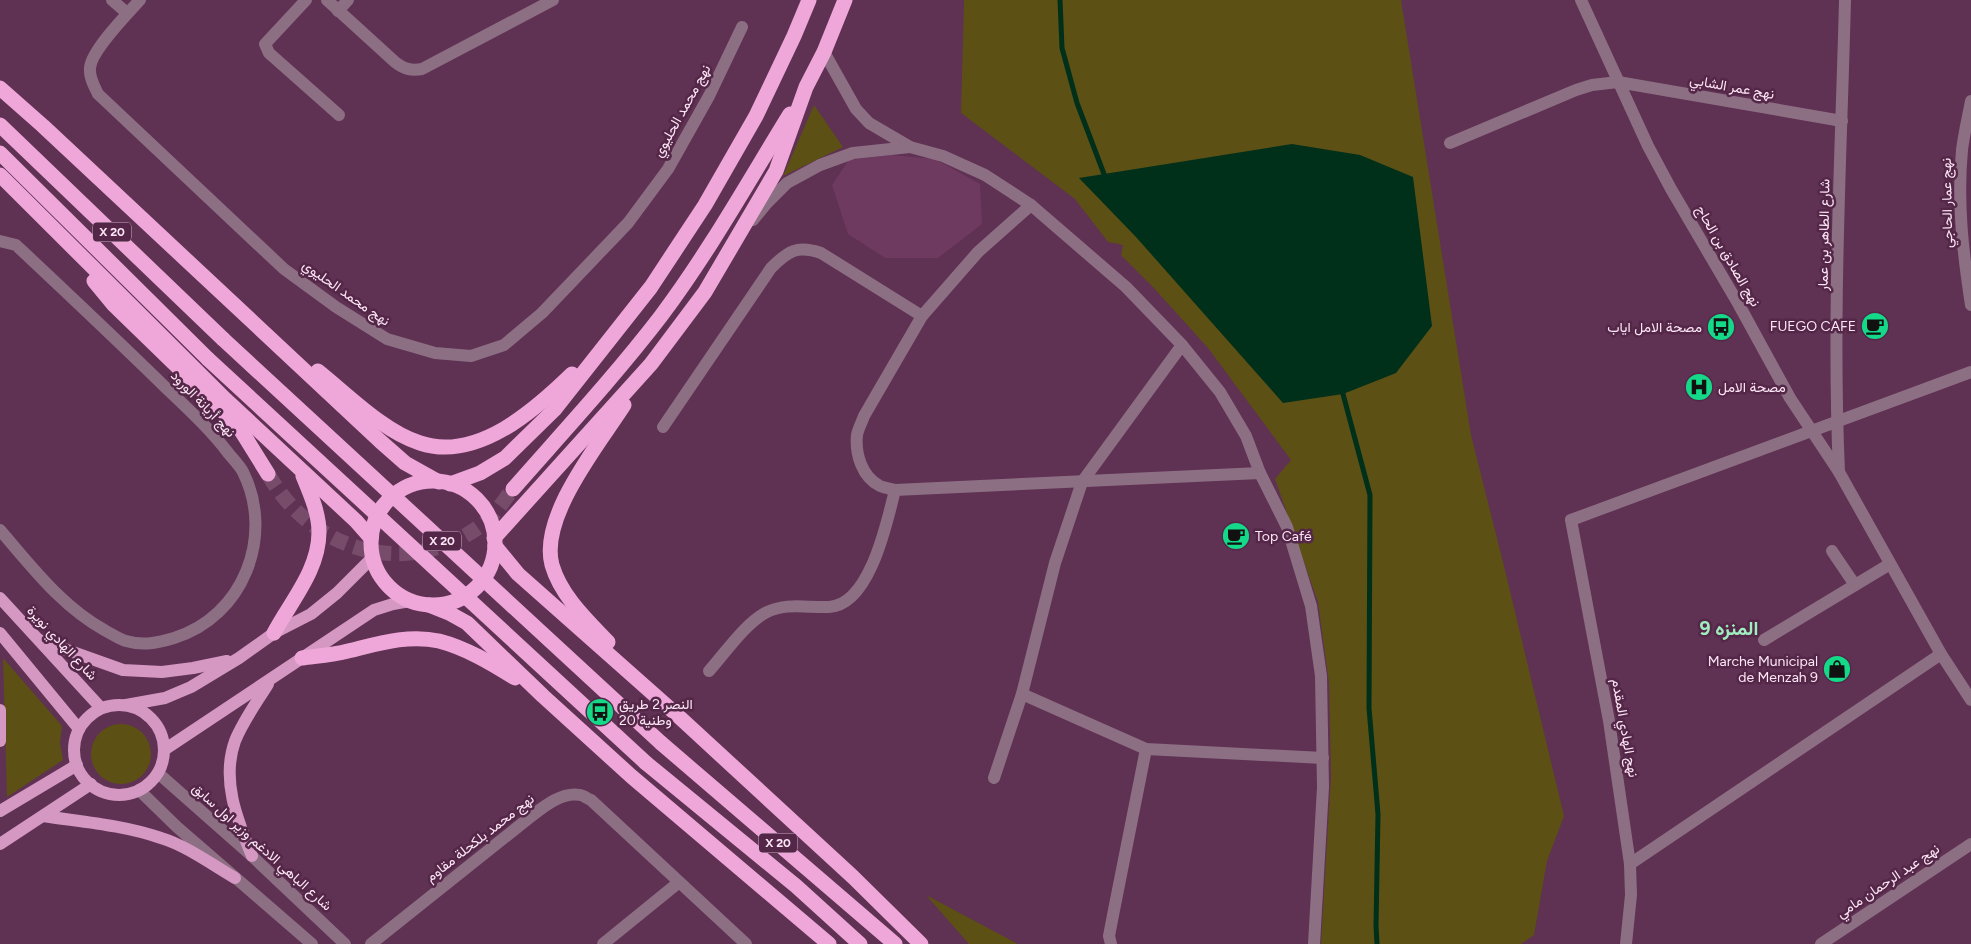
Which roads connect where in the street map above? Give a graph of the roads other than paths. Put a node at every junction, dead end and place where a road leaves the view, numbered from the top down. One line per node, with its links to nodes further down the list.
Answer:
1 (112, 0): 12 (street)
2 (140, 0): 12 (street, نهج محمد الحليوي)
3 (306, 0): 19 (street)
4 (327, 0): 11 (street)
5 (348, 0): 11 (street)
6 (553, 0): 11 (street)
7 (809, 0): 33 (highway)
8 (846, 0): 14 (highway)
9 (1581, 0): 15 (street, نهج الصادق بن الحاج)
10 (1845, 0): 20 (street, شارع الطاهر بن عمار)
11 (338, 11)
12 (127, 14): 13 (street, نهج محمد الحليوي)
13 (742, 27)
14 (824, 52): 16 (highway); 23 (street)
15 (1618, 82): 20 (street, نهج عمر الشابي); 22 (street, نهج عمر الشابي); 39 (street, نهج الصادق بن الحاج)
16 (806, 87): 29 (highway); 46 (highway)
17 (0, 88): 30 (highway)
18 (1971, 101): 31 (street, نهج عمار الحاجي)
19 (339, 115)
20 (1842, 121): 37 (street, شارع الطاهر بن عمار)
21 (0, 124): 99 (highway, X 20, bridge)
22 (1450, 143)
23 (910, 147): 27 (street); 29 (street)
24 (0, 153): 98 (highway, X 20, bridge)
25 (0, 175): 26 (highway)
26 (14, 190): 40 (highway); 43 (highway)
27 (1031, 205): 32 (street); 34 (street)
28 (0, 241): 48 (street, نهج أريانة الورود)
29 (728, 253): 35 (highway)
30 (217, 289): 33 (highway); 45 (highway)
31 (1971, 304)
32 (922, 316): 38 (street); 47 (street)
33 (616, 331): 45 (highway)
34 (1182, 345): 42 (street); 44 (street)
35 (651, 364): 50 (highway); 73 (highway)
36 (1971, 372): 37 (street)
37 (1837, 421): 39 (street); 41 (street, شارع الطاهر بن عمار)
38 (663, 427)
39 (1811, 431): 41 (street, نهج الصادق بن الحاج); 89 (street, نهج الهادي المقدم)
40 (302, 472): 49 (highway); 59 (highway)
41 (1839, 472): 53 (street, نهج الصادق بن الحاج)
42 (1260, 473): 44 (street); 78 (street)
43 (268, 474)
44 (1082, 482): 47 (street); 67 (street)
45 (444, 483): 49 (highway); 50 (highway)
46 (513, 489)
47 (896, 490): 65 (street)
48 (0, 530)
49 (371, 538): 52 (highway)
50 (495, 542): 57 (highway); 73 (highway)
51 (1832, 551): 54 (street)
52 (372, 558): 56 (highway); 59 (main road)
53 (1890, 564): 54 (street); 62 (street, نهج الصادق بن الحاج)
54 (1855, 585): 61 (street)
55 (0, 598): 60 (main road, شارع الهادي نويرة)
56 (410, 601): 57 (highway); 64 (main road)
57 (429, 605): 68 (highway)
58 (0, 633): 74 (main road)
59 (274, 633): 63 (main road)
60 (39, 640): 63 (main road); 71 (main road, شارع الهادي نويرة)
61 (1764, 640)
62 (1941, 654): 69 (street, نهج الصادق بن الحاج); 89 (street)
63 (239, 658): 70 (main road)
64 (302, 658): 66 (main road); 68 (highway)
65 (709, 671)
66 (272, 679): 77 (main road); 88 (main road)
67 (1022, 694): 76 (street); 81 (street)
68 (544, 696): 97 (highway)
69 (1971, 700)
70 (126, 705): 71 (main road); 77 (main road)
71 (101, 708): 74 (main road)
72 (0, 710): 75 (main road)
73 (676, 714): 100 (highway)
74 (79, 729): 79 (main road)
75 (0, 741)
76 (1146, 749): 78 (street); 101 (street)
77 (164, 750): 80 (main road)
78 (1323, 758): 102 (street)
79 (77, 765): 82 (main road); 84 (main road)
80 (158, 773): 83 (main road); 88 (street, شارع الباهي الادغم وزير اول سابق)
81 (994, 778)
82 (90, 784): 83 (main road); 85 (main road)
83 (139, 790): 90 (street)
84 (0, 811)
85 (44, 816): 86 (main road); 90 (main road)
86 (0, 844)
87 (1971, 844): 104 (street, نهج عبد الرحمان مامي)
88 (252, 856): 93 (street, شارع الباهي الادغم وزير اول سابق)
89 (1630, 864): 103 (street, نهج الهادي المقدم)
90 (235, 878): 92 (street)
91 (678, 883): 94 (street, نهج محمد بلكحلة مقاوم); 95 (street); 96 (street, نهج محمد بلكحلة مقاوم)
92 (312, 944)
93 (346, 944)
94 (371, 944)
95 (603, 944)
96 (746, 944)
97 (829, 944)
98 (860, 944)
99 (895, 944)
100 (921, 944)
101 (1111, 944)
102 (1314, 944)
103 (1626, 944)
104 (1821, 944)

